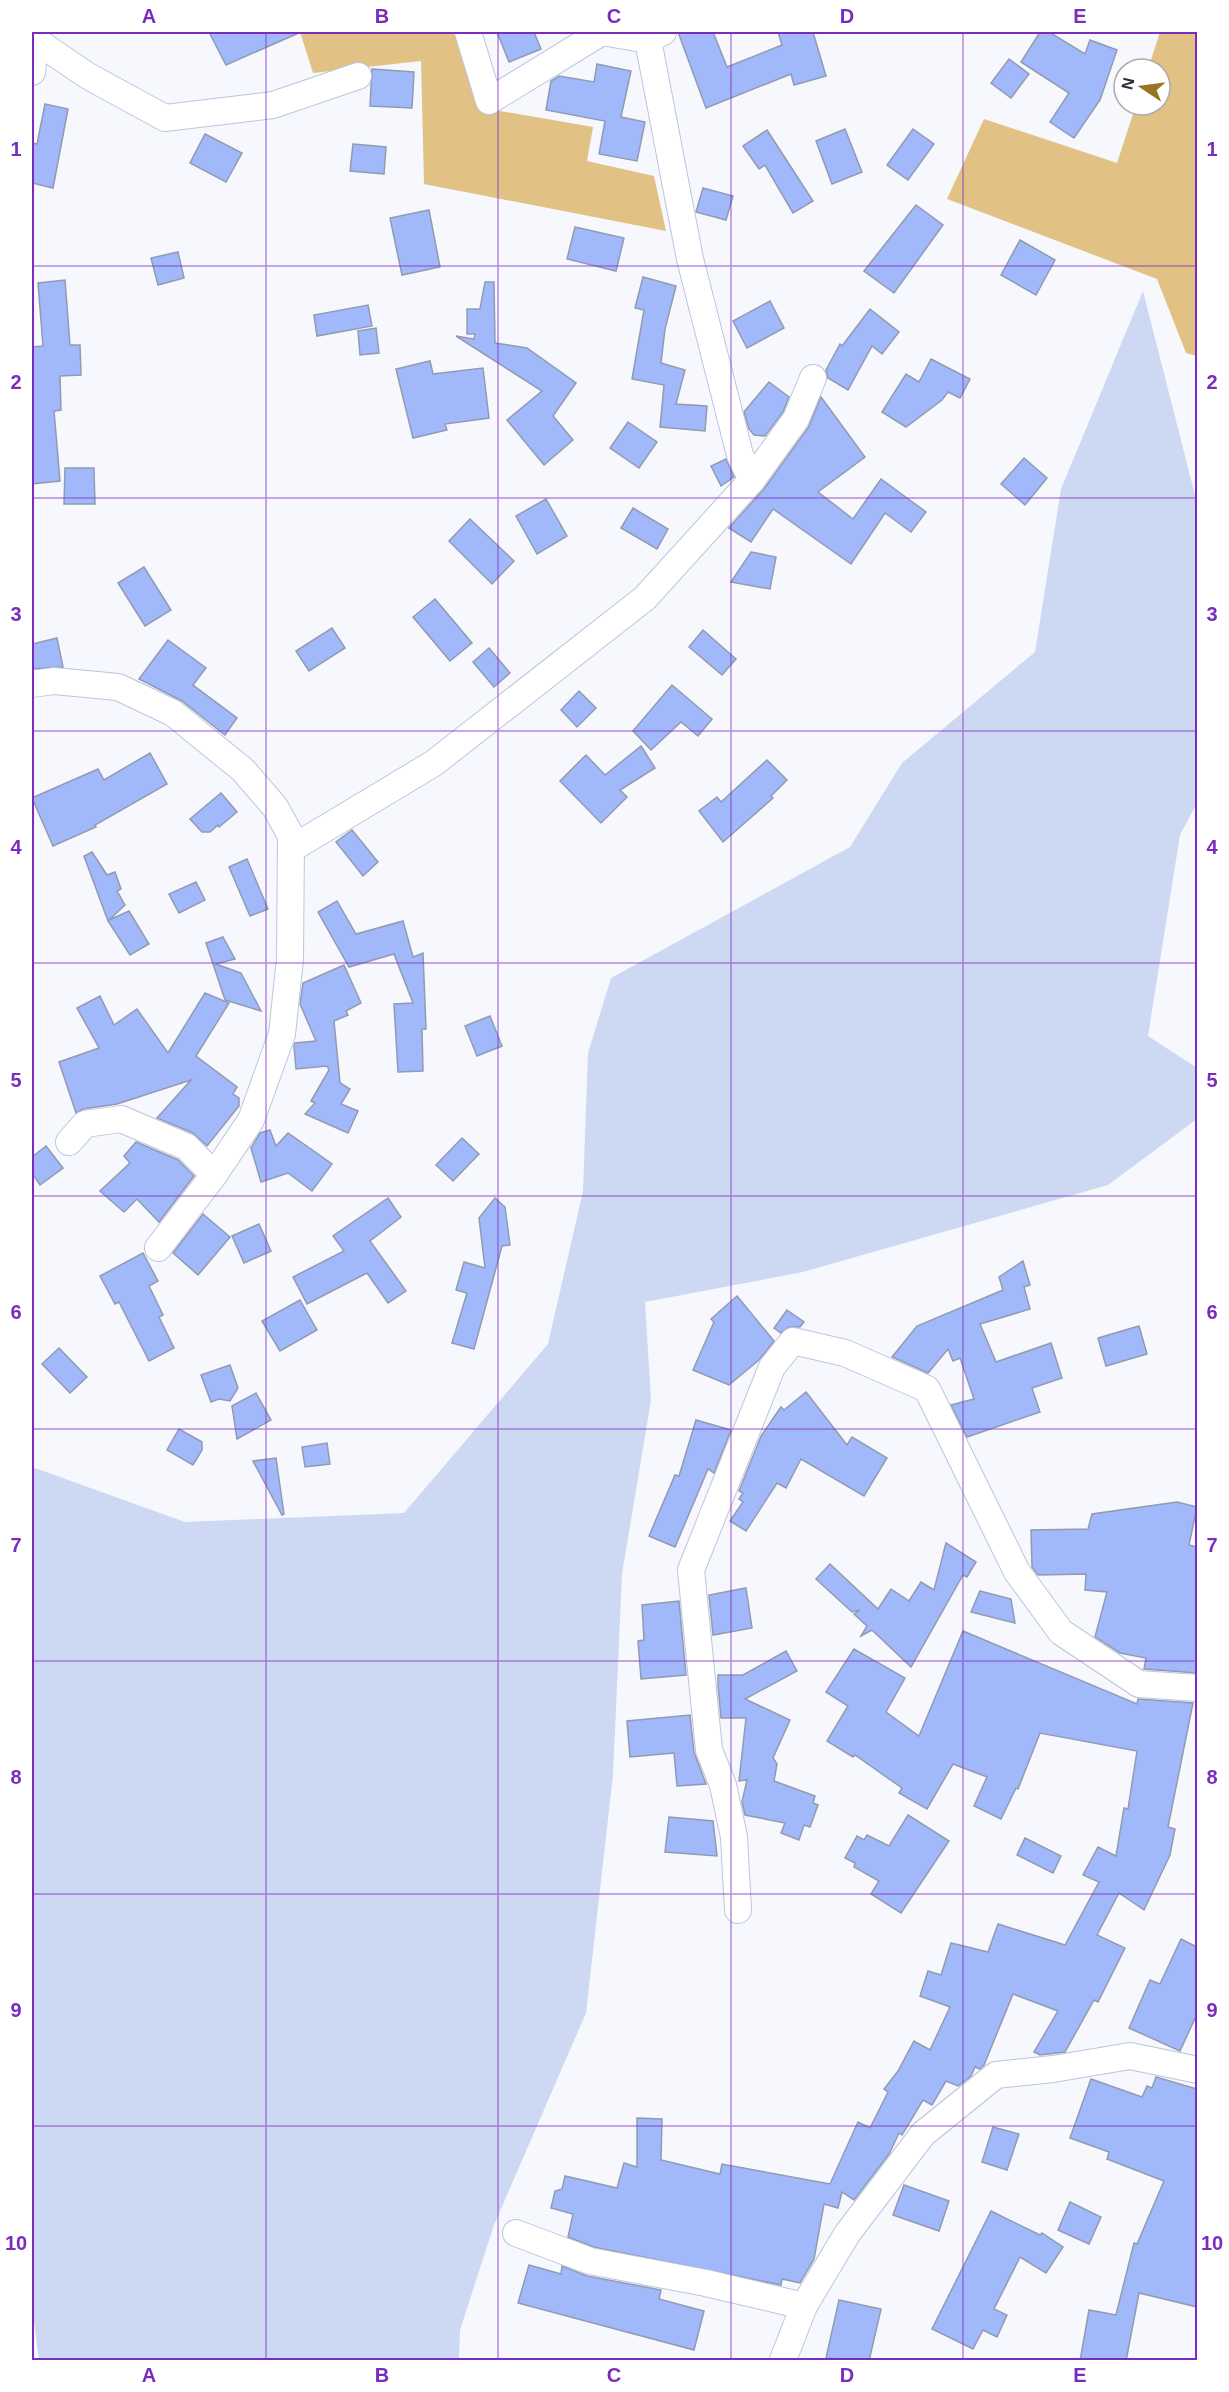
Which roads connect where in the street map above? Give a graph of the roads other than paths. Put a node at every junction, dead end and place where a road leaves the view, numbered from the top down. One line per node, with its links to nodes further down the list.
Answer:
1 (468, 32): 2 (street)
2 (656, 36): 7 (street)
3 (33, 37): 4 (street); 5 (street)
4 (32, 72)
5 (358, 76)
6 (813, 378): 7 (street)
7 (752, 480): 9 (street)
8 (32, 684): 9 (street)
9 (291, 849): 11 (street)
10 (69, 1142): 11 (street)
11 (214, 1175): 12 (street)
12 (158, 1248)
13 (1197, 1688): 14 (street)
14 (738, 1910)
15 (1197, 2070): 17 (street)
16 (516, 2233): 17 (street)
17 (804, 2306): 18 (street)
18 (784, 2360)

